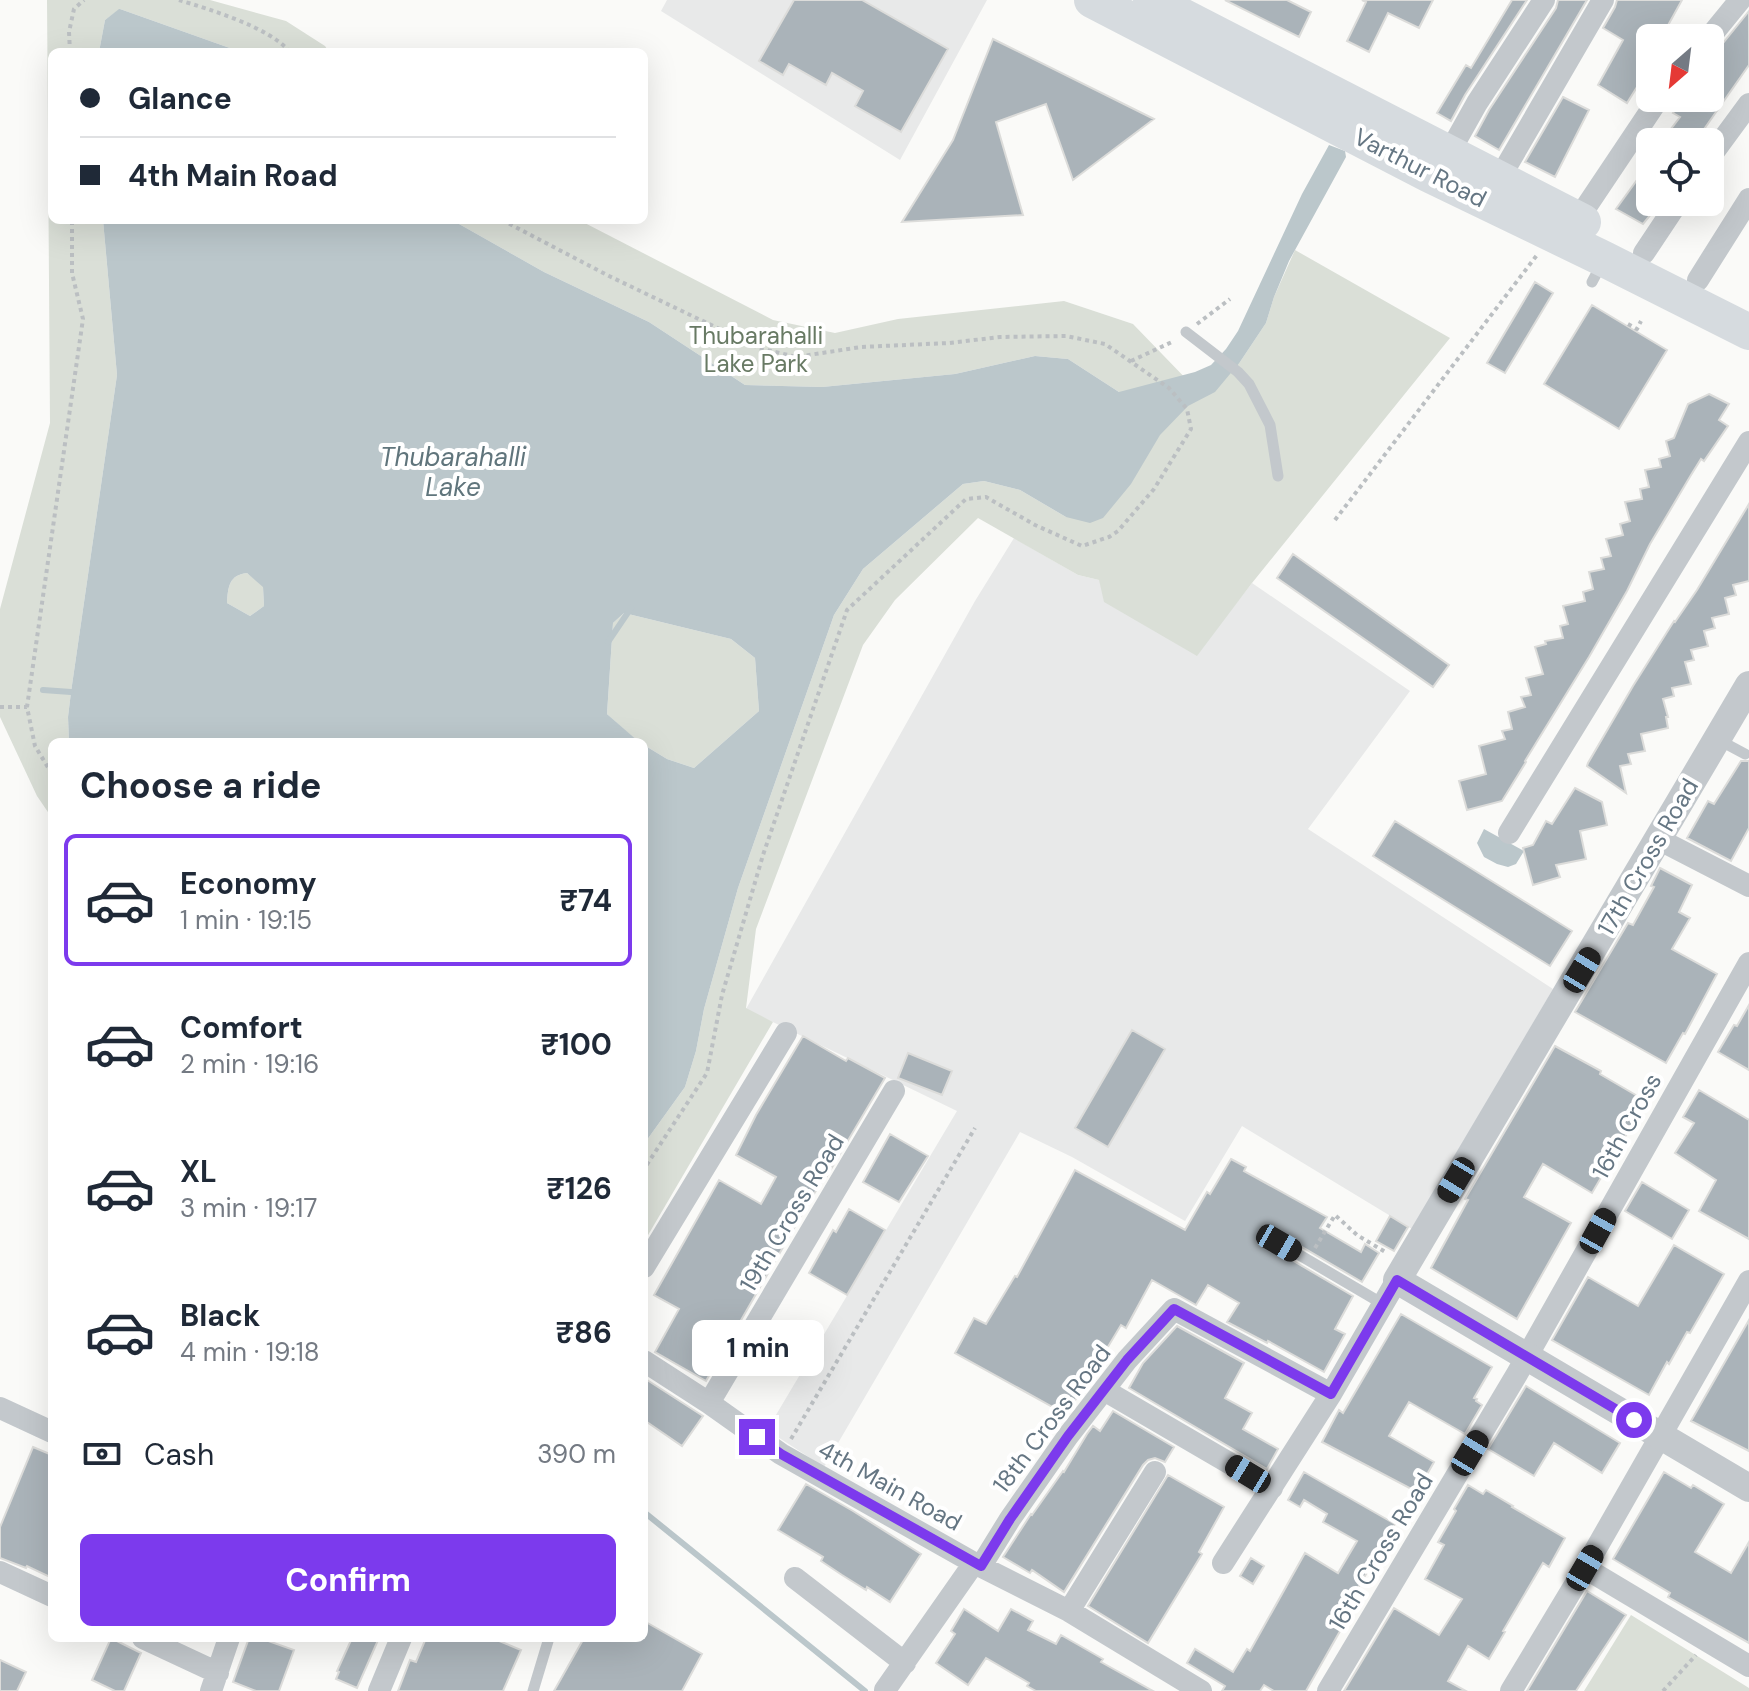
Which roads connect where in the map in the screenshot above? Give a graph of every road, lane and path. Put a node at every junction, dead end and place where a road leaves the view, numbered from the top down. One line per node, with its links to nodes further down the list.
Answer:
1 (84, 0): 9 (path)
2 (179, 0): 10 (path)
3 (1092, 0): 7 (main road, Varthur Road)
4 (1544, 0): 14 (street)
5 (1603, 0): 15 (street)
6 (1740, 0): 8 (street)
7 (1136, 5): 14 (main road, Varthur Road)
8 (1720, 24)
9 (70, 48)
10 (286, 48)
11 (1749, 104): 13 (street)
12 (1649, 112): 20 (street)
13 (1724, 138)
14 (1442, 165): 15 (main road, Varthur Road); 20 (main road, Varthur Road)
15 (1499, 179): 20 (main road, Varthur Road)
16 (1749, 199): 22 (street)
17 (1669, 216): 21 (street)
18 (72, 224): 33 (path)
19 (510, 224): 44 (path)
20 (1566, 227): 21 (main road, Varthur Road); 27 (main road, Varthur Road); 30 (path)
21 (1644, 253): 22 (main road, Varthur Road)
22 (1698, 280): 23 (main road, Varthur Road)
23 (1749, 305)
24 (1641, 321): 25 (path)
25 (1629, 323)
26 (1186, 332): 29 (lane)
27 (1749, 332)
28 (1749, 442): 37 (street)
29 (1278, 476)
30 (1335, 520)
31 (1749, 685): 34 (street, 17th Cross Road)
32 (0, 707): 33 (path)
33 (27, 707): 36 (path)
34 (1717, 739): 35 (lane); 38 (street, 17th Cross Road)
35 (1745, 754)
36 (48, 767)
37 (1509, 833)
38 (1658, 839): 39 (street); 48 (street, 17th Cross Road)
39 (1749, 886)
40 (1749, 963): 50 (street, 16th Cross)
41 (786, 1033): 46 (street)
42 (894, 1091): 54 (street, 19th Cross Road)
43 (975, 1128): 58 (path)
44 (648, 1163)
45 (1279, 1243): 47 (lane)
46 (648, 1260)
47 (1307, 1260): 48 (lane); 48 (path)
48 (1396, 1283): 50 (street); 53 (street, 17th Cross Road)
49 (1746, 1294): 57 (street)
50 (1527, 1357): 57 (street); 81 (street, 16th Cross Road)
51 (648, 1364): 54 (street, 4th Main Road)
52 (1104, 1390): 53 (street, 18th Cross Road); 60 (street); 63 (street, 18th Cross Road)
53 (1331, 1394): 60 (street, 17th Cross Road)
54 (709, 1403): 58 (street, 4th Main Road)
55 (0, 1408): 56 (street)
56 (48, 1430)
57 (1661, 1436): 61 (street); 64 (street)
58 (781, 1454): 63 (street, 4th Main Road)
59 (1155, 1472): 68 (street)
60 (1272, 1488): 62 (street, 17th Cross Road)
61 (1749, 1488)
62 (1223, 1563)
63 (978, 1565): 68 (street, 4th Main Road); 74 (street, 18th Cross Road)
64 (1585, 1568): 69 (street); 82 (street)
65 (0, 1572): 67 (street)
66 (795, 1578): 74 (street)
67 (48, 1594)
68 (1069, 1611): 80 (street, 4th Main Road)
69 (1705, 1639): 75 (street); 83 (path)
70 (149, 1642): 76 (street)
71 (228, 1642): 76 (street)
72 (399, 1642): 77 (street)
73 (548, 1642): 78 (lane)
74 (905, 1663): 79 (street, 18th Cross Road)
75 (1749, 1666)
76 (217, 1685)
77 (379, 1691)
78 (533, 1691)
79 (887, 1691)
80 (1201, 1691)
81 (1328, 1691)
82 (1511, 1691)
83 (1663, 1691)

